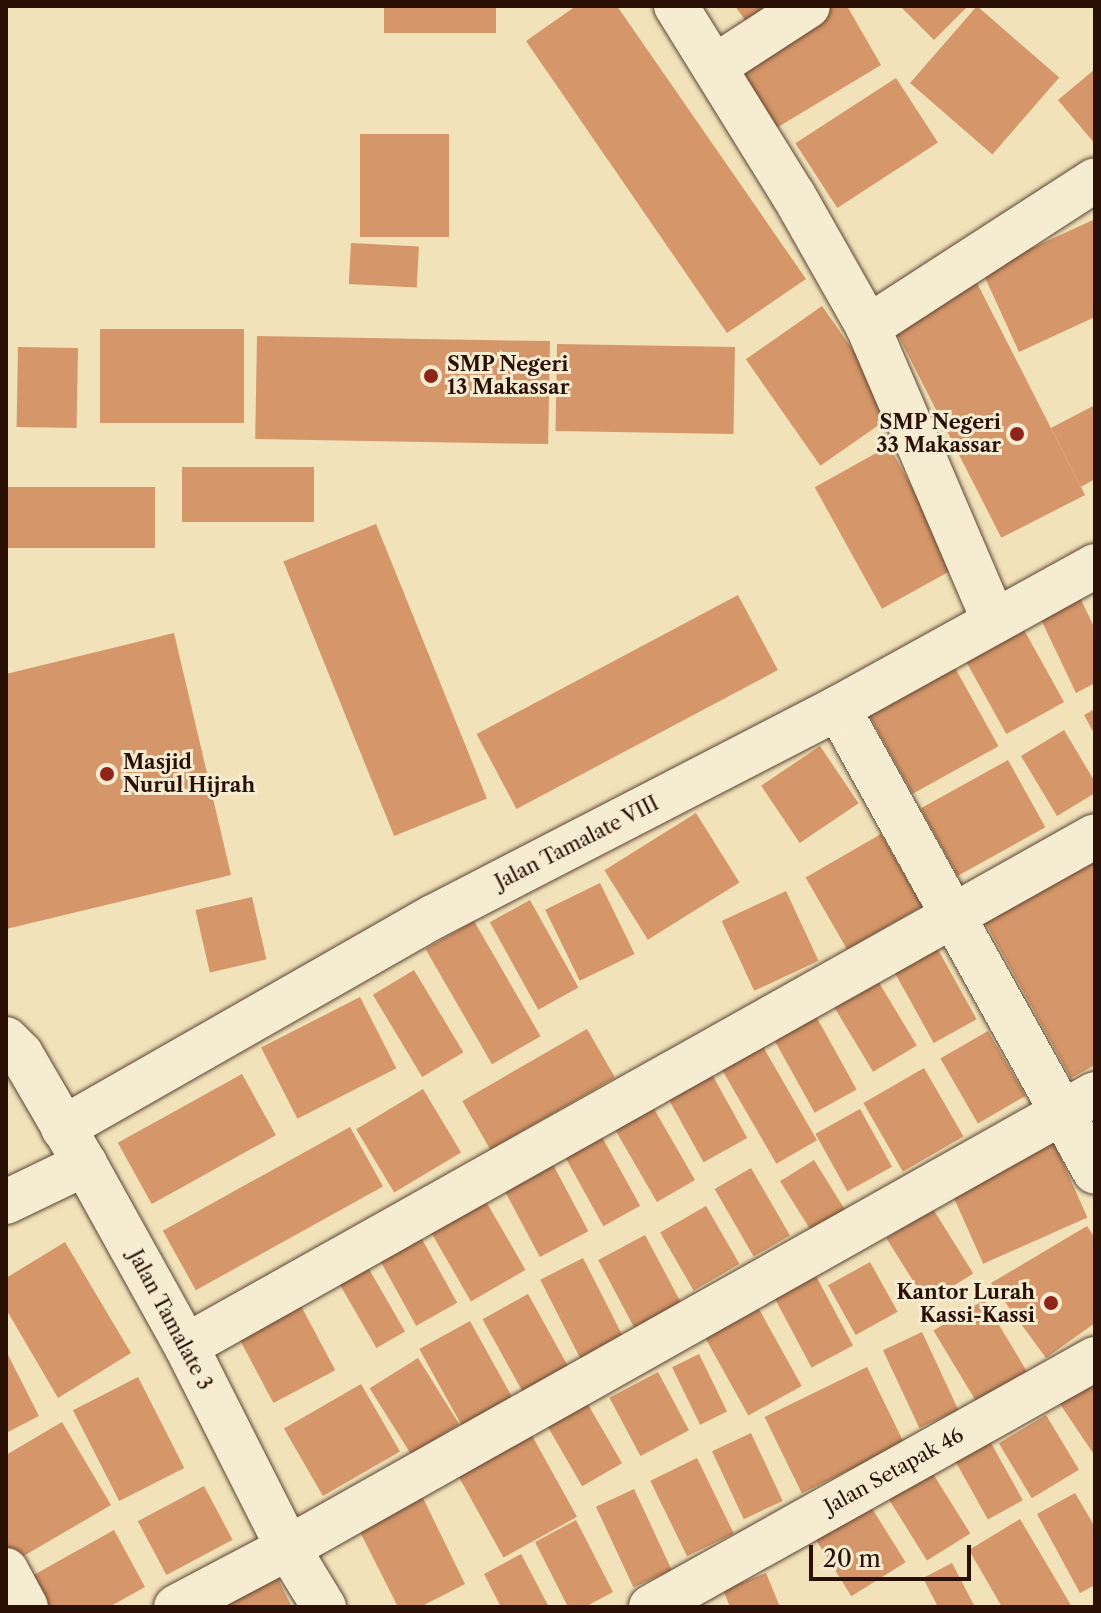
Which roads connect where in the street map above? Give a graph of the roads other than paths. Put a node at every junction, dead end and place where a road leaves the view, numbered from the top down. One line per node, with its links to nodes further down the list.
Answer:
1 (676, 6): 3 (street)
2 (808, 6): 3 (street)
3 (714, 67): 5 (street)
4 (1095, 180): 5 (street)
5 (868, 327): 7 (street)
6 (1095, 566): 7 (street, Jalan Tamalate VIII)
7 (994, 621): 8 (street, Jalan Tamalate VIII)
8 (838, 708): 10 (street); 13 (street, Jalan Tamalate VIII)
9 (1095, 836): 10 (street)
10 (954, 915): 12 (street); 16 (street)
11 (6, 1039): 13 (street, Jalan Tamalate 3)
12 (1079, 1103): 14 (street); 18 (street)
13 (74, 1146): 15 (street, Jalan Tamalate VIII); 16 (street, Jalan Tamalate 3)
14 (1095, 1172)
15 (6, 1202)
16 (186, 1346): 18 (street, Jalan Tamalate 3)
17 (1095, 1359): 23 (street, Jalan Setapak 46)
18 (288, 1548): 21 (street); 22 (street, Jalan Tamalate 3)
19 (6, 1570): 20 (street)
20 (26, 1607)
21 (176, 1607)
22 (324, 1607)
23 (651, 1607)

